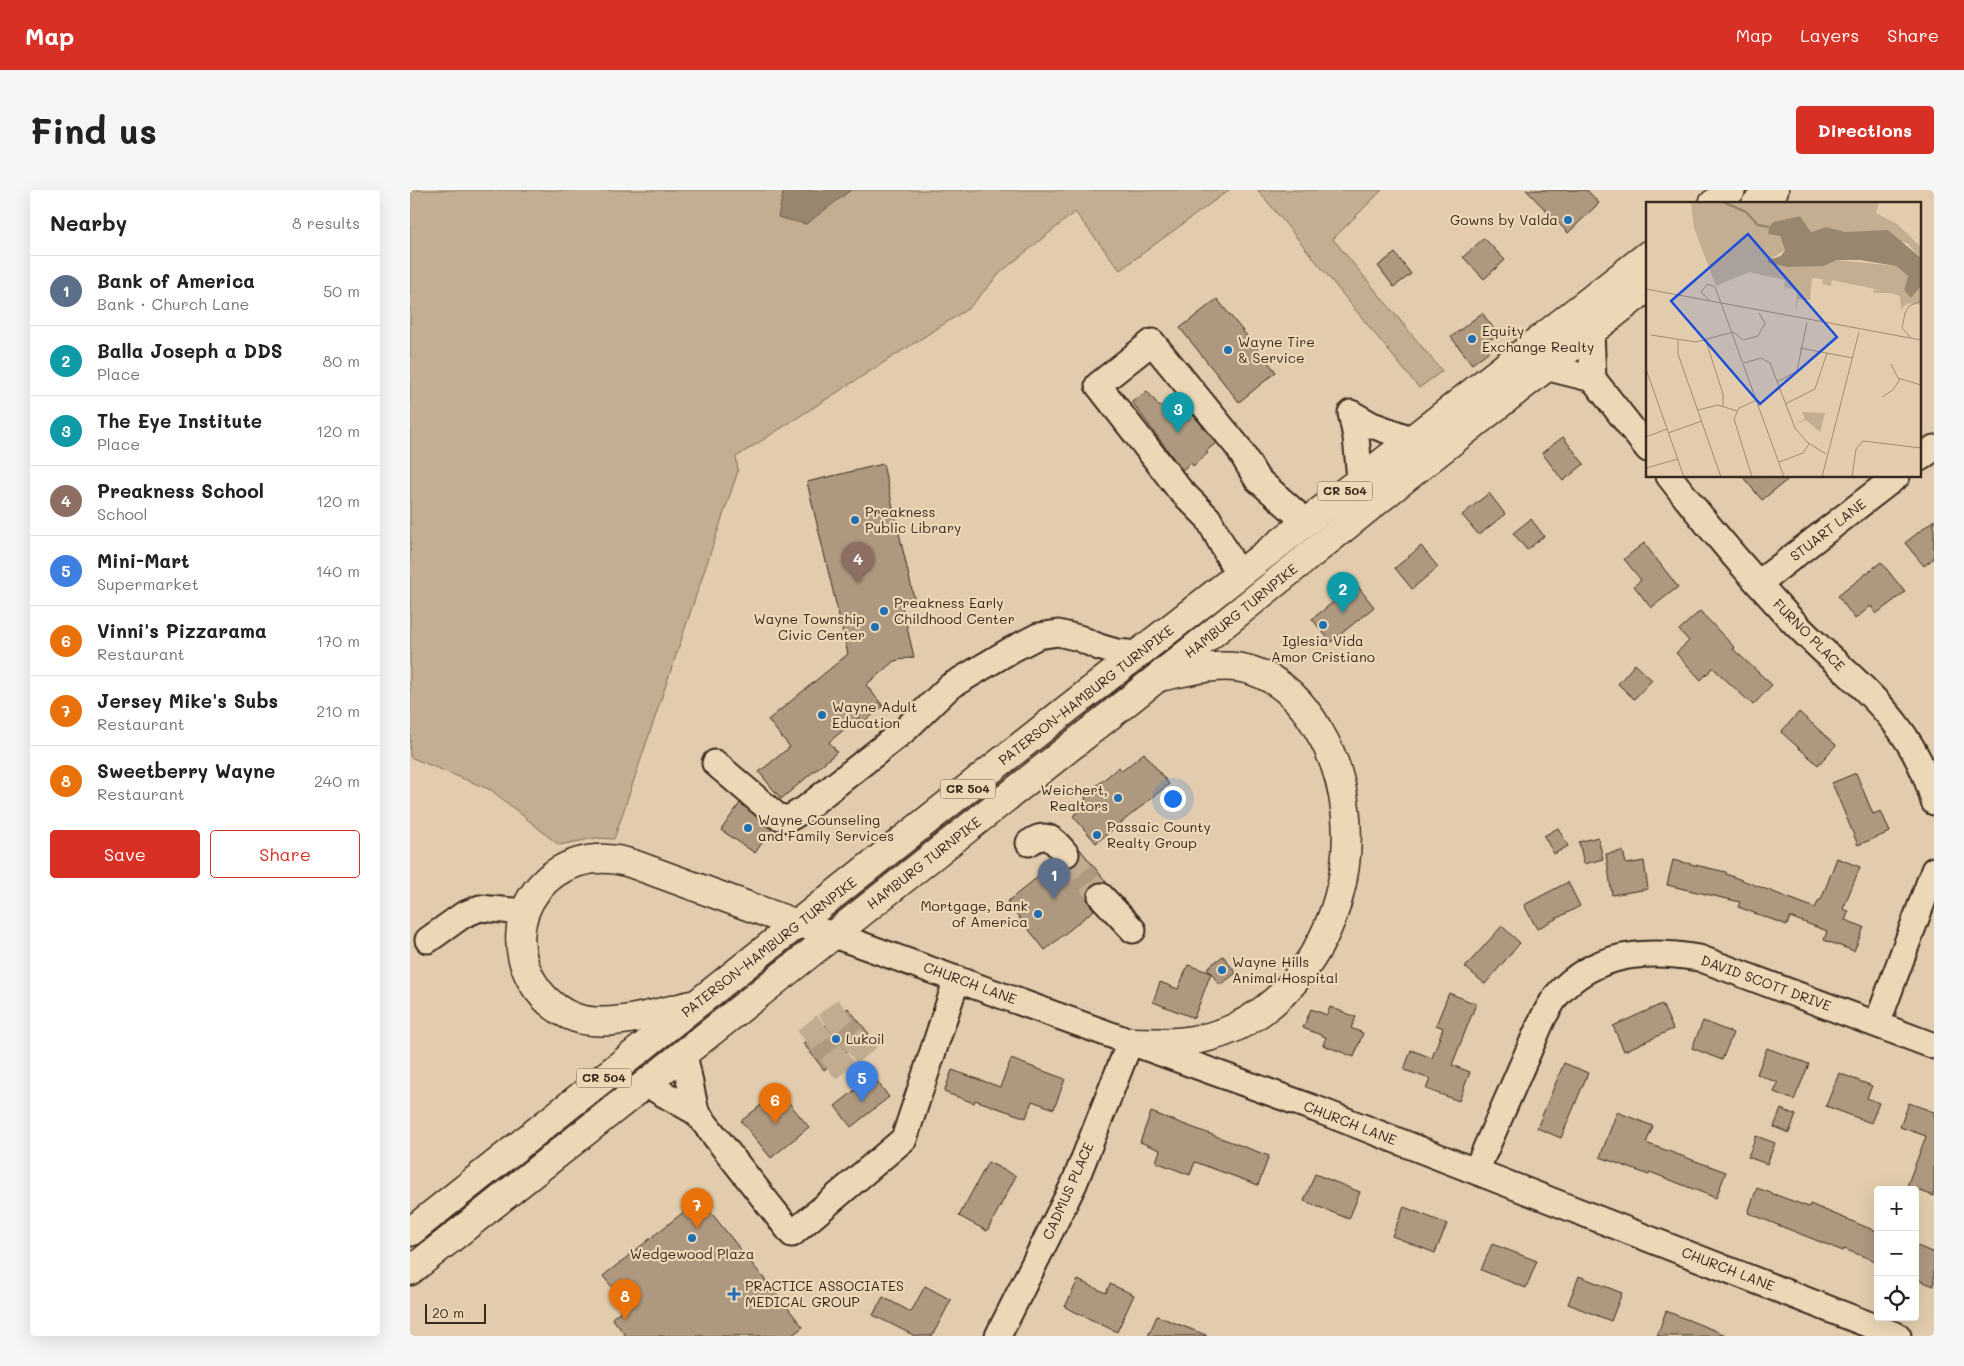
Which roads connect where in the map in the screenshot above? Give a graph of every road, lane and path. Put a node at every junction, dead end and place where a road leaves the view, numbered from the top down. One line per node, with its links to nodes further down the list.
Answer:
1 (1731, 190): 3 (main road)
2 (1774, 190): 4 (main road)
3 (1716, 202)
4 (1759, 202)
5 (1646, 257): 10 (main road, PATERSON-HAMBURG TURNPIKE / CR 504)
6 (1646, 289): 7 (main road, HAMBURG TURNPIKE / CR 504)
7 (1590, 332): 8 (main road, HAMBURG TURNPIKE / CR 504); 9 (street)
8 (1545, 367): 9 (street); 21 (main road, HAMBURG TURNPIKE / CR 504)
9 (1593, 379): 11 (street)
10 (1411, 439): 16 (main road, PATERSON-HAMBURG TURNPIKE / CR 504); 16 (street)
11 (1646, 446)
12 (1934, 448): 13 (street)
13 (1922, 457)
14 (1671, 478): 19 (street, FURNO PLACE)
15 (1894, 478): 19 (street, STUART LANE)
16 (1360, 479): 17 (main road, PATERSON-HAMBURG TURNPIKE / CR 504)
17 (1306, 522): 18 (main road, PATERSON-HAMBURG TURNPIKE / CR 504); 18 (street)
18 (1239, 576): 20 (main road, PATERSON-HAMBURG TURNPIKE / CR 504)
19 (1759, 583): 23 (street, FURNO PLACE)
20 (1138, 654): 22 (street); 29 (main road, PATERSON-HAMBURG TURNPIKE / CR 504)
21 (1157, 678): 31 (main road, HAMBURG TURNPIKE / CR 504); 36 (main road)
22 (715, 763)
23 (1934, 802)
24 (1028, 843): 25 (street)
25 (1066, 854)
26 (1934, 870): 35 (street)
27 (1101, 896): 30 (street)
28 (524, 912): 29 (main road); 32 (street); 34 (main road)
29 (797, 924): 31 (street, CHURCH LANE); 34 (main road, PATERSON-HAMBURG TURNPIKE / CR 504)
30 (1133, 930)
31 (834, 935): 33 (street, CHURCH LANE); 38 (main road, CR 504)
32 (428, 940)
33 (957, 979): 36 (street, CHURCH LANE); 40 (street)
34 (699, 1003): 42 (main road, PATERSON-HAMBURG TURNPIKE / CR 504)
35 (1877, 1024): 37 (street, DAVID SCOTT DRIVE); 41 (street, DAVID SCOTT DRIVE)
36 (1130, 1042): 41 (street, CHURCH LANE); 45 (street, CADMUS PLACE)
37 (1934, 1046)
38 (684, 1054): 39 (main road, CR 504); 40 (street)
39 (646, 1084): 40 (street); 43 (main road, CR 504)
40 (696, 1112)
41 (1476, 1171): 44 (street, CHURCH LANE)
42 (410, 1232)
43 (410, 1271)
44 (1886, 1334)
45 (1002, 1335)

